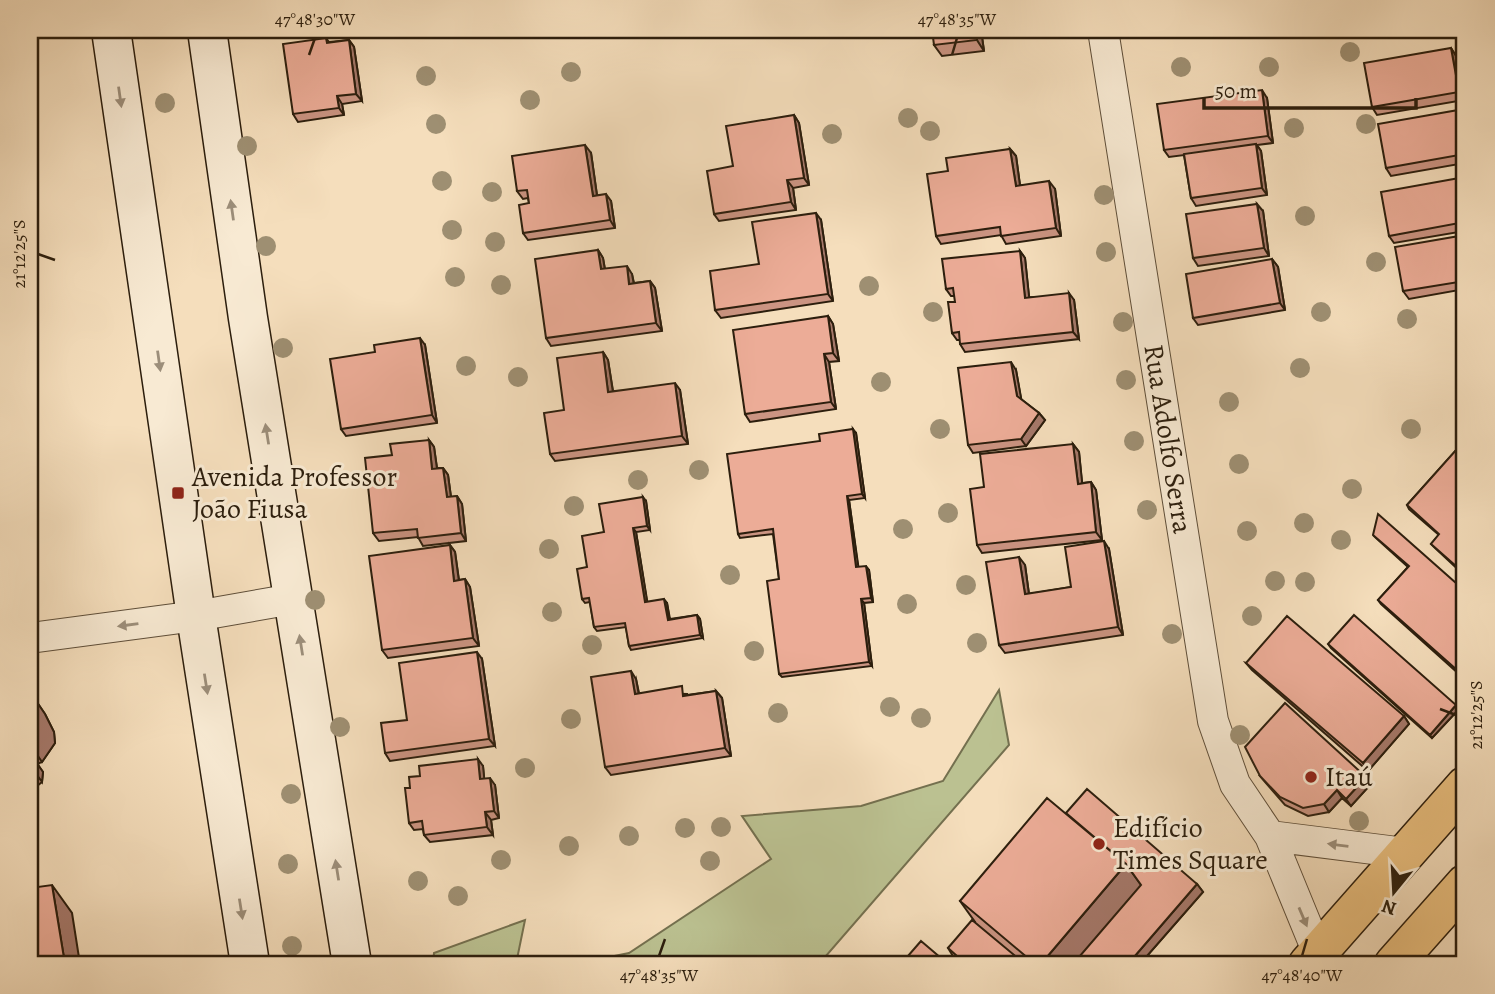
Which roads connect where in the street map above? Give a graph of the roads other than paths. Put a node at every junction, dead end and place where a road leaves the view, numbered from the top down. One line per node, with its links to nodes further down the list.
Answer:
1 (111, 30): 5 (main road, one-way to 5)
2 (206, 30): 4 (main road, one-way to 2)
3 (1103, 30): 8 (street, Rua Adolfo Serra)
4 (293, 598): 5 (street); 13 (main road, one-way to 4)
5 (196, 616): 6 (street, one-way to 6); 12 (main road, one-way to 12)
6 (30, 638)
7 (1465, 786): 9 (main road)
8 (1270, 836): 9 (street, one-way to 8); 11 (street, Rua Adolfo Serra, one-way to 11)
9 (1405, 853): 11 (main road)
10 (1465, 884): 14 (main road)
11 (1313, 959)
12 (250, 964)
13 (352, 964)
14 (1394, 964)

